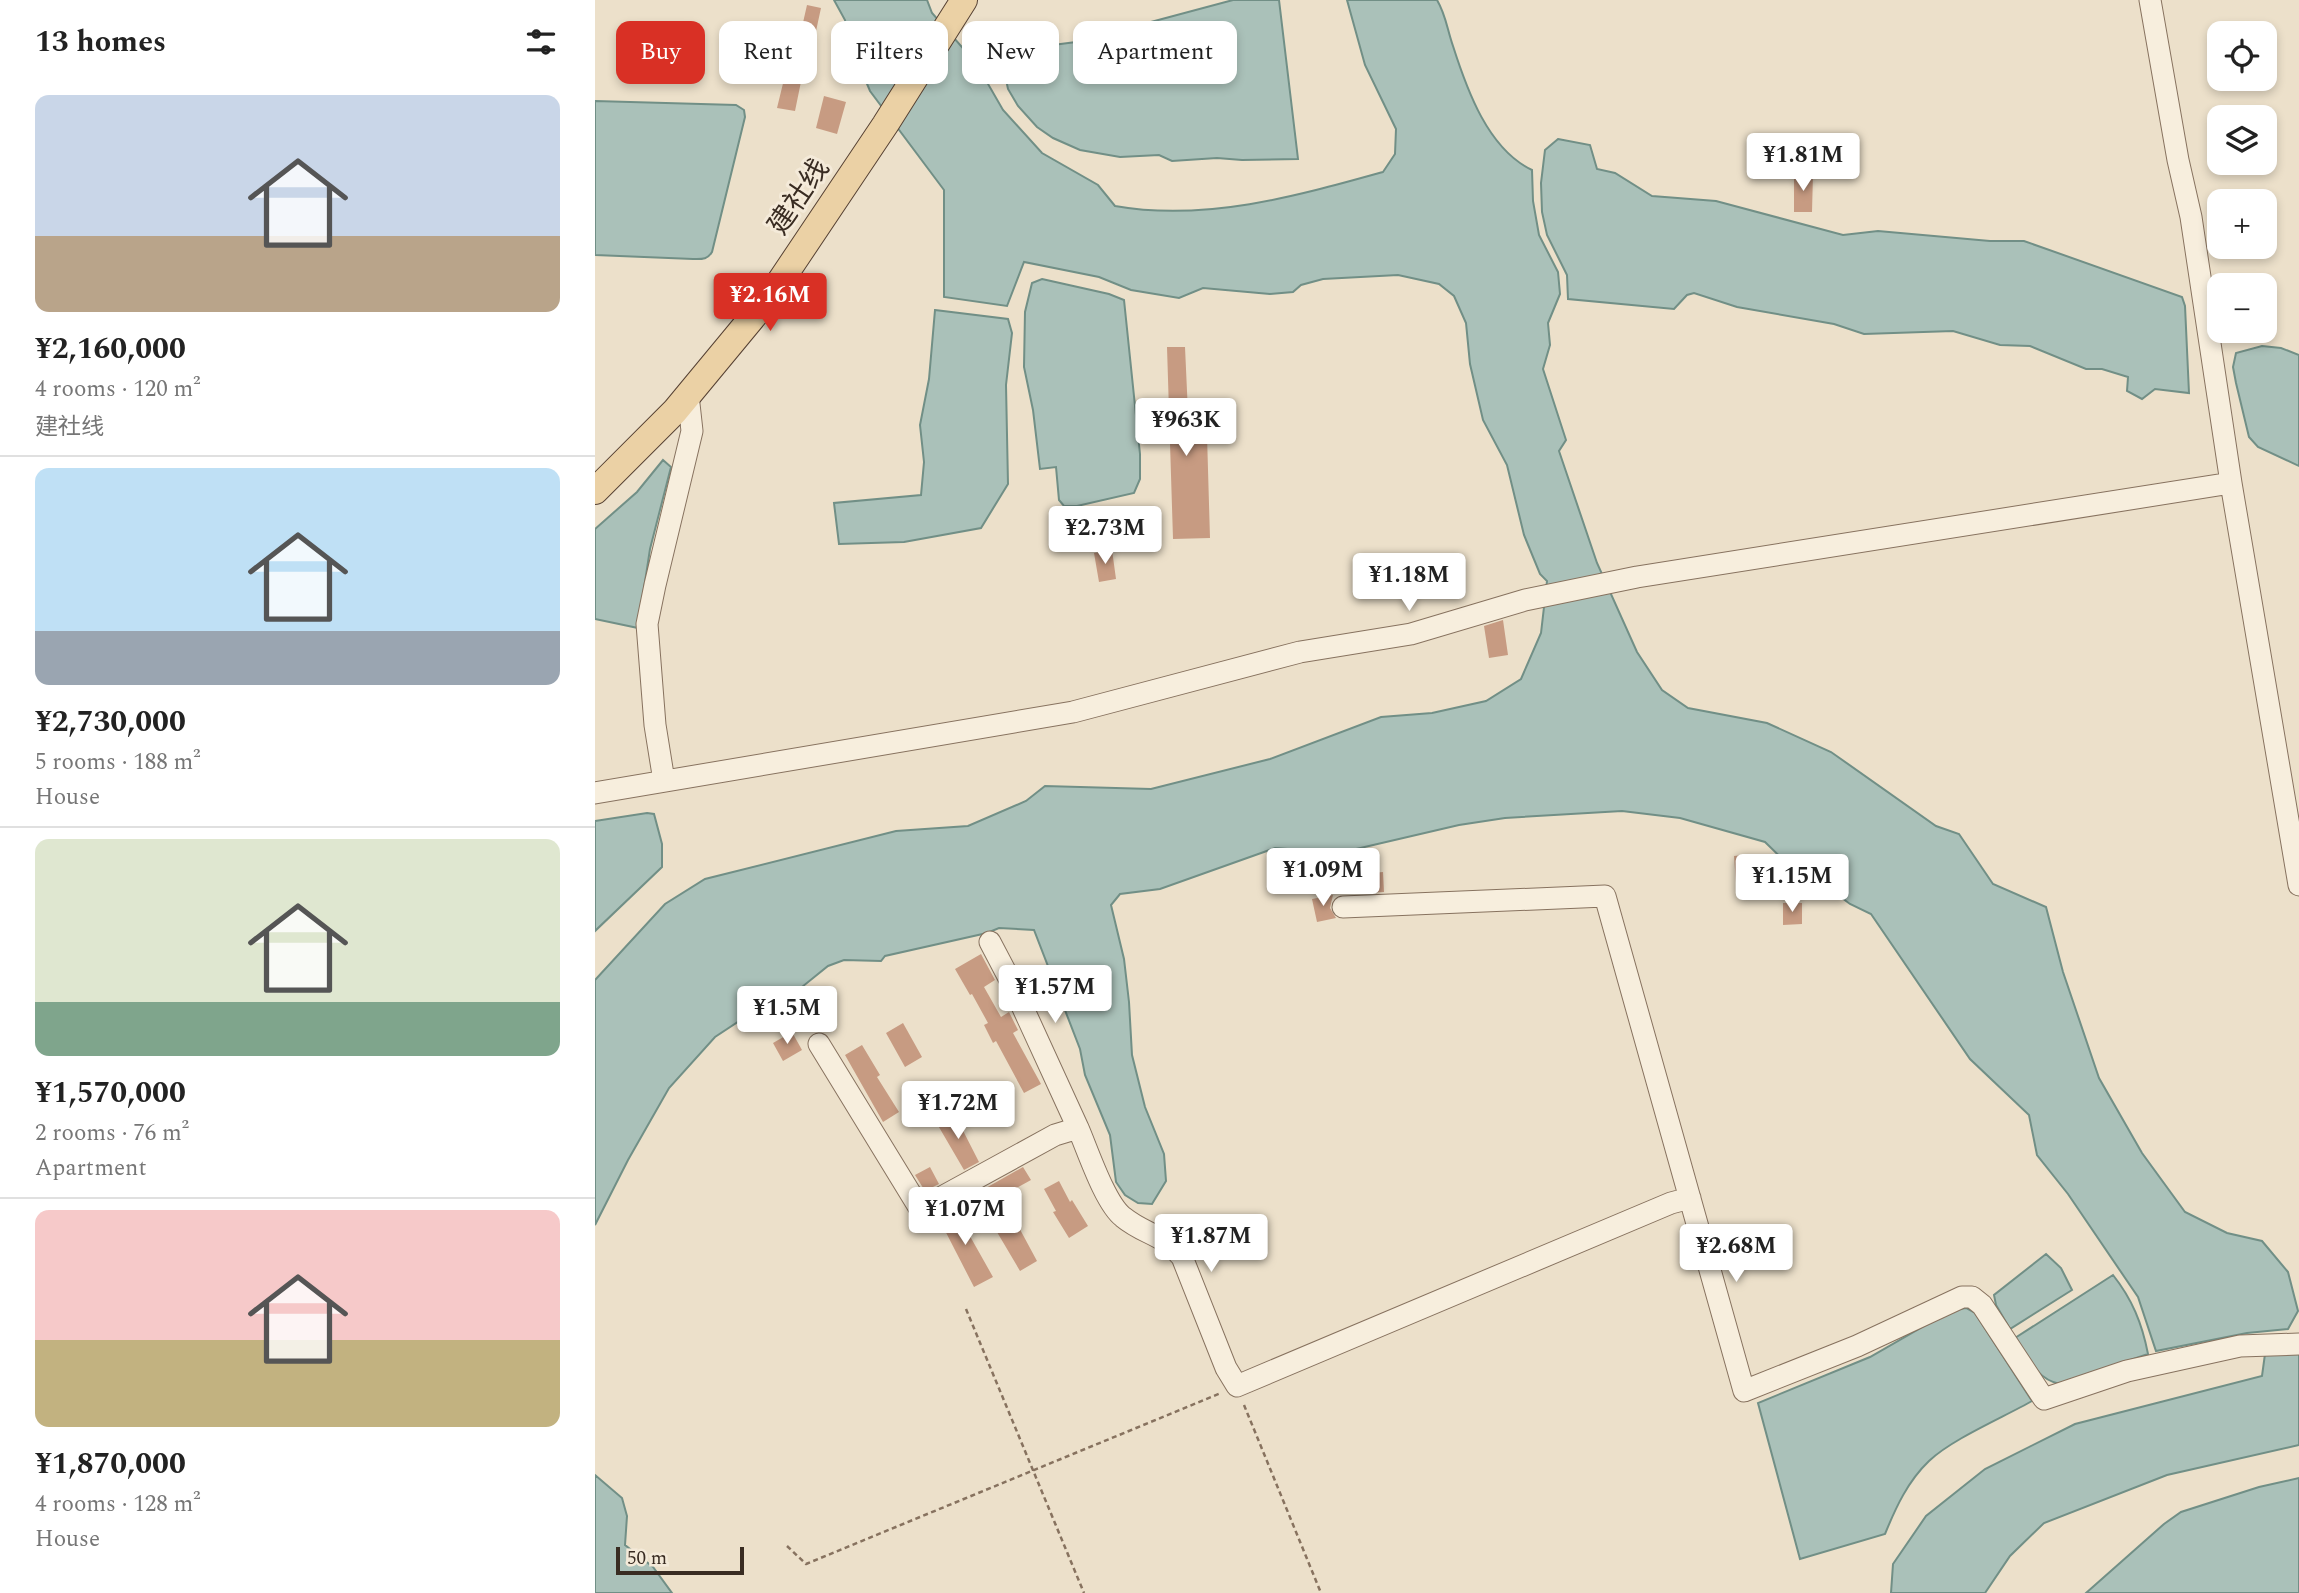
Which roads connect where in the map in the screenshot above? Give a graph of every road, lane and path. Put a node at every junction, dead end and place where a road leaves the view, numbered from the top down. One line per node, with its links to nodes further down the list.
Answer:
1 (2150, 0): 4 (street)
2 (958, 7): 3 (main road, 建社线)
3 (688, 395): 5 (main road, 建社线); 6 (street)
4 (2231, 483): 6 (street); 8 (street)
5 (595, 491)
6 (664, 781): 7 (street)
7 (595, 793)
8 (2299, 885)
9 (1343, 907): 13 (street)
10 (989, 942): 12 (street)
11 (819, 1044): 12 (street)
12 (1078, 1128): 16 (street)
13 (1690, 1198): 15 (street); 16 (street)
14 (966, 1309): 17 (path)
15 (2299, 1344)
16 (1237, 1386): 17 (path); 20 (path)
17 (1033, 1470): 18 (path); 19 (path)
18 (787, 1546)
19 (1084, 1593)
20 (1321, 1593)

